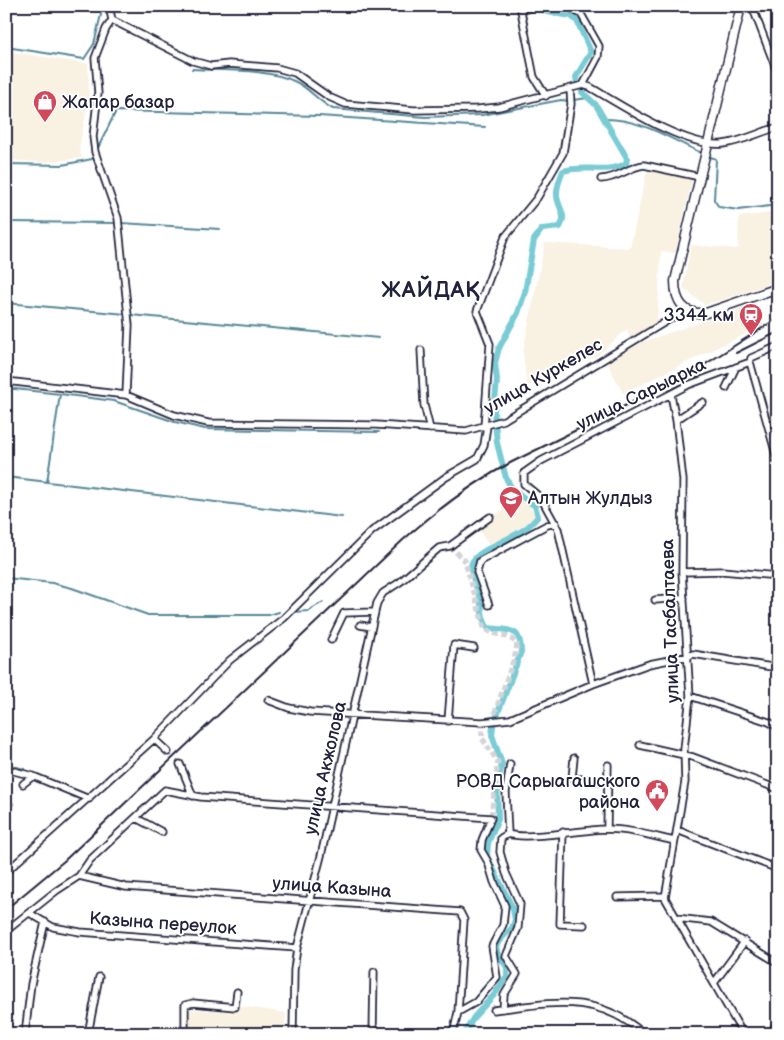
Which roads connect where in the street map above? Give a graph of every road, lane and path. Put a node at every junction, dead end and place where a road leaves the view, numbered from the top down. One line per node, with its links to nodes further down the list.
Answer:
1 (109, 6): 6 (street)
2 (520, 6): 10 (street)
3 (567, 6): 8 (street)
4 (741, 6): 12 (main road)
5 (752, 6): 7 (street)
6 (112, 20): 10 (street); 23 (street)
7 (778, 74)
8 (583, 85): 9 (street); 12 (street)
9 (570, 89): 10 (street); 27 (street)
10 (546, 96)
11 (778, 127): 12 (street)
12 (707, 151): 13 (main road)
13 (700, 177): 14 (street); 16 (main road)
14 (601, 178)
15 (778, 288): 16 (main road)
16 (685, 310): 27 (street, улица Куркелес)
17 (778, 346): 19 (street, улица Сарыарка)
18 (422, 350): 28 (street)
19 (750, 362): 20 (street, улица Сарыарка); 29 (street)
20 (736, 367): 22 (street); 24 (street, улица Сарыарка)
21 (6, 381): 23 (street, улица Куркелес)
22 (726, 388)
23 (126, 395): 28 (street, улица Куркелес)
24 (671, 395): 26 (street, улица Тасбалтаева); 31 (street, улица Сарыарка)
25 (703, 402): 26 (street)
26 (676, 420): 32 (street, улица Тасбалтаева)
27 (488, 426): 28 (street, улица Куркелес); 50 (street)
28 (430, 429)
29 (778, 462)
30 (490, 518): 37 (street, улица Акжолова)
31 (556, 523): 36 (street); 44 (street)
32 (682, 572): 33 (street); 34 (street, улица Тасбалтаева)
33 (778, 576)
34 (684, 598): 35 (street); 42 (street, улица Тасбалтаева)
35 (655, 600)
36 (489, 606)
37 (374, 612): 39 (street, улица Акжолова); 40 (street)
38 (360, 625): 39 (street)
39 (371, 627): 47 (street, улица Акжолова)
40 (331, 640)
41 (474, 648): 48 (street)
42 (689, 656): 43 (street); 44 (street); 45 (street, улица Тасбалтаева)
43 (778, 668)
44 (593, 684): 48 (street)
45 (690, 696): 49 (street); 53 (street, улица Тасбалтаева)
46 (268, 700): 47 (street)
47 (353, 714): 48 (street); 65 (street, улица Акжолова)
48 (448, 721)
49 (778, 727)
50 (154, 739): 52 (street); 64 (street)
51 (640, 745): 53 (street)
52 (168, 752)
53 (685, 756): 62 (street); 68 (street, улица Тасбалтаева)
54 (574, 758): 60 (street)
55 (180, 764): 63 (street)
56 (510, 764): 71 (street)
57 (608, 765): 60 (street)
58 (6, 769): 59 (street)
59 (33, 776): 61 (street); 64 (street)
60 (608, 782): 67 (street)
61 (23, 784)
62 (778, 790)
63 (193, 796): 65 (street); 66 (street)
64 (89, 799): 74 (street)
65 (331, 807): 78 (street, улица Акжолова); 95 (street)
66 (136, 818): 69 (street); 75 (street)
67 (607, 829): 70 (street); 72 (street)
68 (677, 830): 72 (street, улица Тасбалтаева); 73 (street)
69 (162, 832)
70 (563, 832): 71 (street); 82 (street)
71 (508, 834): 93 (street)
72 (674, 841): 76 (street, улица Тасбалтаева)
73 (778, 869)
74 (6, 872)
75 (79, 876): 78 (street, улица Казына); 79 (street)
76 (665, 896): 77 (street); 80 (street)
77 (617, 897)
78 (310, 899): 87 (street, улица Акжолова); 95 (street, улица Казына)
79 (31, 914): 81 (street, Казына переулок); 84 (street)
80 (676, 918): 85 (street); 91 (street)
81 (45, 922): 87 (street, Казына переулок); 97 (street)
82 (584, 925)
83 (740, 929): 85 (street)
84 (6, 931)
85 (735, 936): 86 (street)
86 (745, 942): 88 (street); 91 (street)
87 (297, 948): 100 (street, улица Акжолова)
88 (778, 963)
89 (374, 972): 101 (street)
90 (99, 977): 98 (street)
91 (714, 983): 104 (street)
92 (238, 992): 99 (street)
93 (503, 1009): 94 (street); 103 (street)
94 (494, 1010)
95 (458, 1012): 102 (street, улица Казына)
96 (778, 1021): 105 (street)
97 (25, 1034)
98 (88, 1034)
99 (185, 1034)
100 (293, 1034)
101 (373, 1034)
102 (454, 1034)
103 (644, 1034)
104 (743, 1034)
105 (770, 1034)

